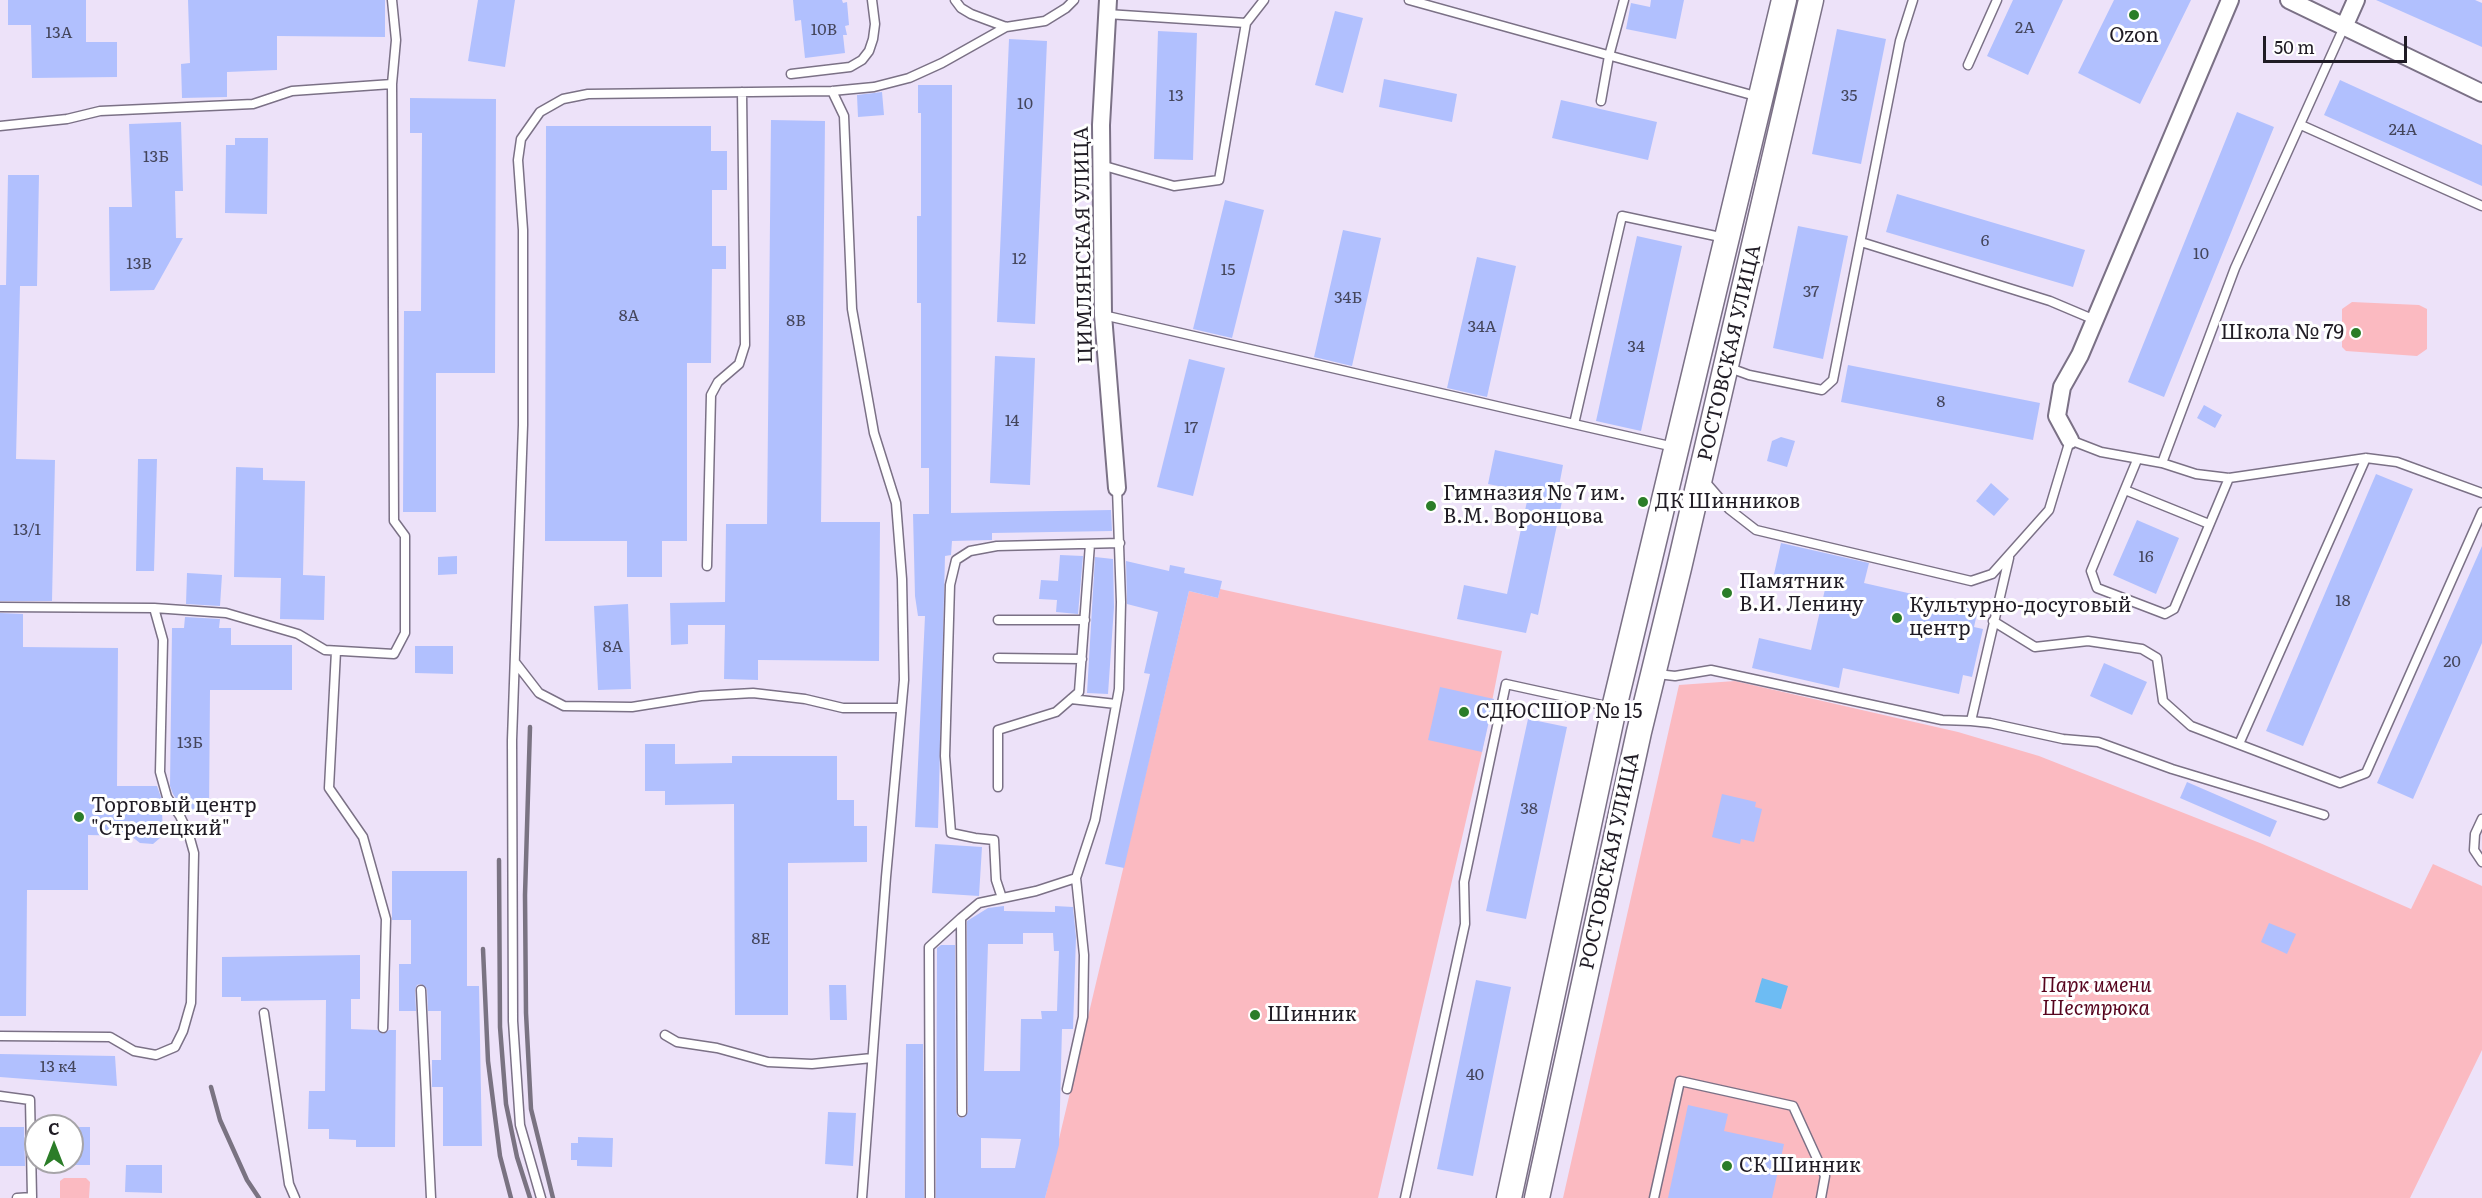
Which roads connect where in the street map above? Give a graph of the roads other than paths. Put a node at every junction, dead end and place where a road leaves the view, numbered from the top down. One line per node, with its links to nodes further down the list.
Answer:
1 (392, 0): 22 (lane)
2 (872, 0): 21 (lane)
3 (956, 0): 17 (lane)
4 (1074, 0): 17 (lane)
5 (1264, 0): 16 (lane)
6 (1409, 0): 19 (lane)
7 (1624, 0): 19 (lane)
8 (1784, 0): 26 (street, РОСТОВСКАЯ УЛИЦА)
9 (1812, 0): 36 (street, РОСТОВСКАЯ УЛИЦА)
10 (1913, 0): 33 (lane)
11 (1997, 0): 20 (lane)
12 (2230, 0): 35 (street)
13 (2289, 0): 18 (street)
14 (2356, 0): 18 (street)
15 (1108, 7): 16 (lane); 30 (street, ЦИМЛЯНСКАЯ УЛИЦА)
16 (1246, 23): 30 (lane)
17 (1006, 27): 23 (lane)
18 (2344, 27): 25 (street); 28 (lane)
19 (1610, 56): 26 (lane); 27 (lane)
20 (1968, 65)
21 (791, 74)
22 (392, 84): 29 (lane); 59 (lane)
23 (832, 91): 24 (lane); 66 (lane)
24 (742, 92): 53 (lane); 62 (lane)
25 (2482, 93)
26 (1759, 97): 32 (street, РОСТОВСКАЯ УЛИЦА)
27 (1601, 101)
28 (2301, 125): 31 (lane); 42 (lane)
29 (0, 126)
30 (1101, 165): 34 (street, ЦИМЛЯНСКАЯ УЛИЦА)
31 (2482, 206)
32 (1726, 238): 37 (lane); 39 (street, РОСТОВСКАЯ УЛИЦА)
33 (1861, 242): 35 (lane); 36 (lane)
34 (1103, 315): 37 (lane); 45 (street, ЦИМЛЯНСКАЯ УЛИЦА)
35 (2095, 320): 38 (street)
36 (1726, 367): 43 (street, РОСТОВСКАЯ УЛИЦА)
37 (1574, 424): 39 (lane)
38 (2070, 440): 41 (lane); 52 (lane)
39 (1676, 447): 67 (street, РОСТОВСКАЯ УЛИЦА)
40 (2366, 458): 44 (lane); 47 (lane); 69 (lane)
41 (2138, 460): 42 (lane); 46 (lane)
42 (2162, 463): 44 (lane)
43 (1701, 476): 52 (lane); 63 (street, РОСТОВСКАЯ УЛИЦА)
44 (2229, 478): 49 (lane)
45 (1117, 488): 50 (lane)
46 (2125, 490): 49 (lane); 49 (lane)
47 (2482, 493)
48 (2482, 512): 69 (lane)
49 (2209, 524)
50 (1120, 543): 51 (lane); 65 (lane)
51 (1090, 544): 57 (lane); 75 (lane)
52 (2009, 557): 58 (lane)
53 (707, 566)
54 (0, 607): 55 (lane)
55 (154, 608): 59 (lane); 81 (lane)
56 (998, 620): 57 (lane)
57 (1085, 620): 61 (lane)
58 (1993, 621): 68 (lane); 69 (lane)
59 (336, 651): 79 (lane)
60 (998, 658): 61 (lane)
61 (1082, 659): 64 (lane)
62 (515, 662): 66 (lane); 89 (lane)
63 (1653, 674): 68 (lane); 94 (street, РОСТОВСКАЯ УЛИЦА)
64 (1071, 699): 65 (lane); 70 (lane)
65 (1116, 704): 74 (lane)
66 (901, 708): 82 (lane)
67 (1614, 708): 92 (lane); 93 (street, РОСТОВСКАЯ УЛИЦА)
68 (1971, 721): 71 (lane)
69 (2239, 744)
70 (998, 787)
71 (2324, 815)
72 (2482, 819): 73 (lane)
73 (2482, 862)
74 (1076, 878): 75 (lane); 83 (lane)
75 (1002, 898): 76 (lane)
76 (961, 918): 85 (lane); 91 (lane)
77 (421, 990): 88 (lane)
78 (264, 1013): 87 (lane)
79 (383, 1028)
80 (664, 1035): 82 (lane)
81 (0, 1036)
82 (872, 1058): 90 (lane)
83 (1067, 1089)
84 (0, 1096): 86 (lane)
85 (962, 1112)
86 (17, 1198)
87 (295, 1198)
88 (431, 1198)
89 (541, 1198)
90 (862, 1198)
91 (930, 1198)
92 (1405, 1198)
93 (1509, 1198)
94 (1537, 1198)
95 (1654, 1198): 96 (lane)
96 (1821, 1198)

